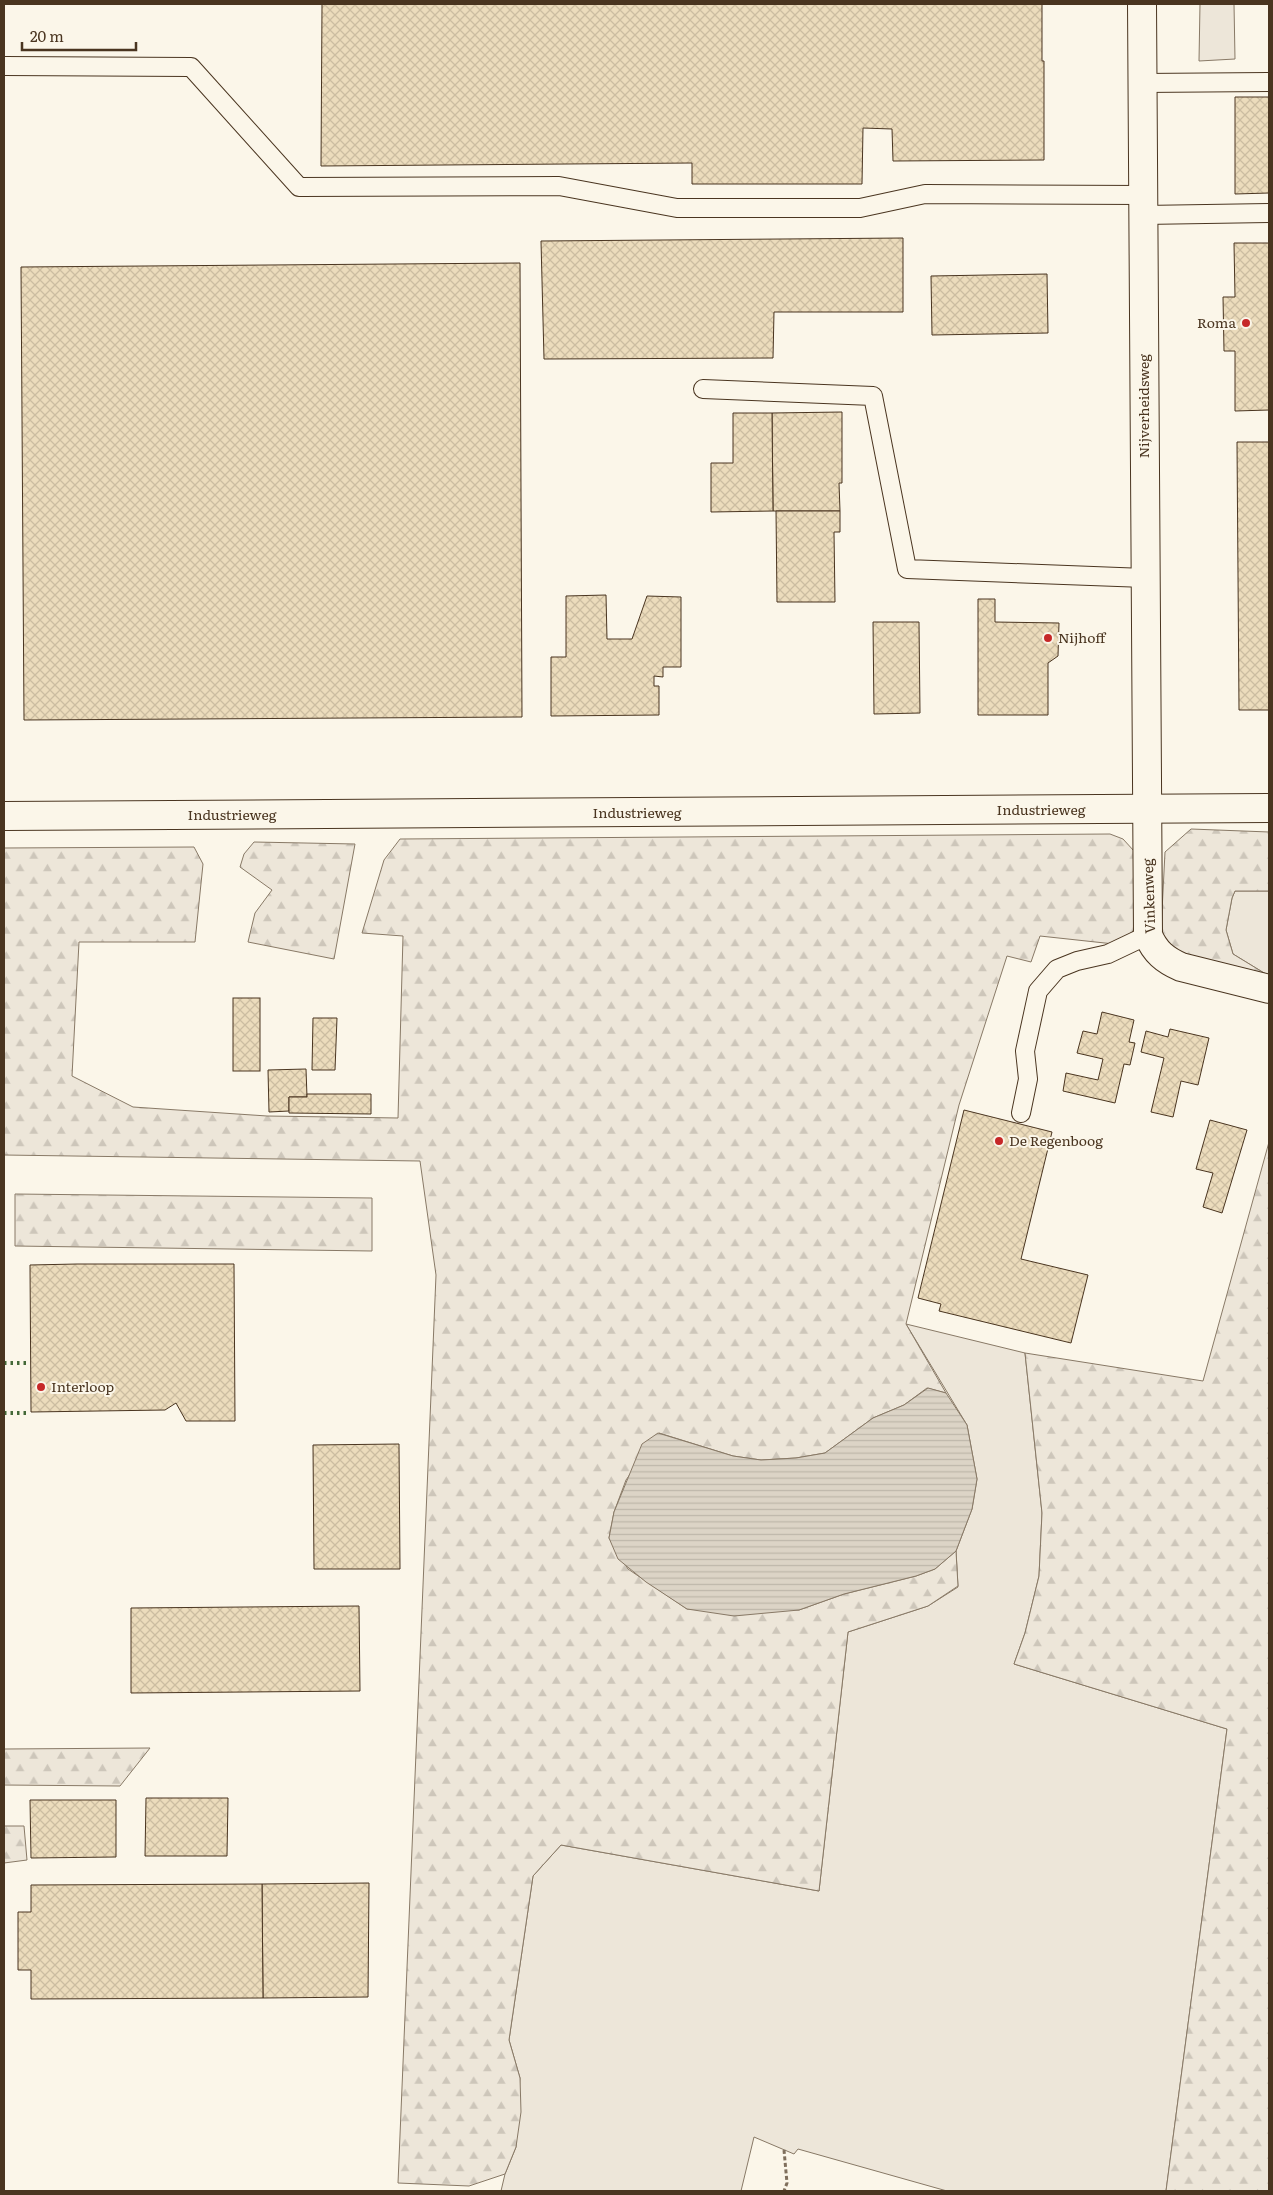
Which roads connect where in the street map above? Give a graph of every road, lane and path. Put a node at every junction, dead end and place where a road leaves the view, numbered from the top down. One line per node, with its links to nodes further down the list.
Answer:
1 (1142, 4): 4 (street, Nijverheidsweg)
2 (4, 66): 5 (lane)
3 (1269, 82): 4 (lane)
4 (1142, 83): 5 (street, Nijverheidsweg)
5 (1143, 205): 6 (lane); 8 (street, Nijverheidsweg)
6 (1269, 213)
7 (702, 390): 8 (lane)
8 (1145, 578): 10 (street, Nijverheidsweg)
9 (1269, 808): 10 (street, Industrieweg)
10 (1146, 809): 11 (street, Industrieweg); 12 (street, Vinkenweg)
11 (4, 816)
12 (1148, 935): 13 (street, Vinkenweg); 14 (lane)
13 (1269, 989)
14 (1021, 1113)
15 (784, 2150): 16 (path)
16 (784, 2191)

